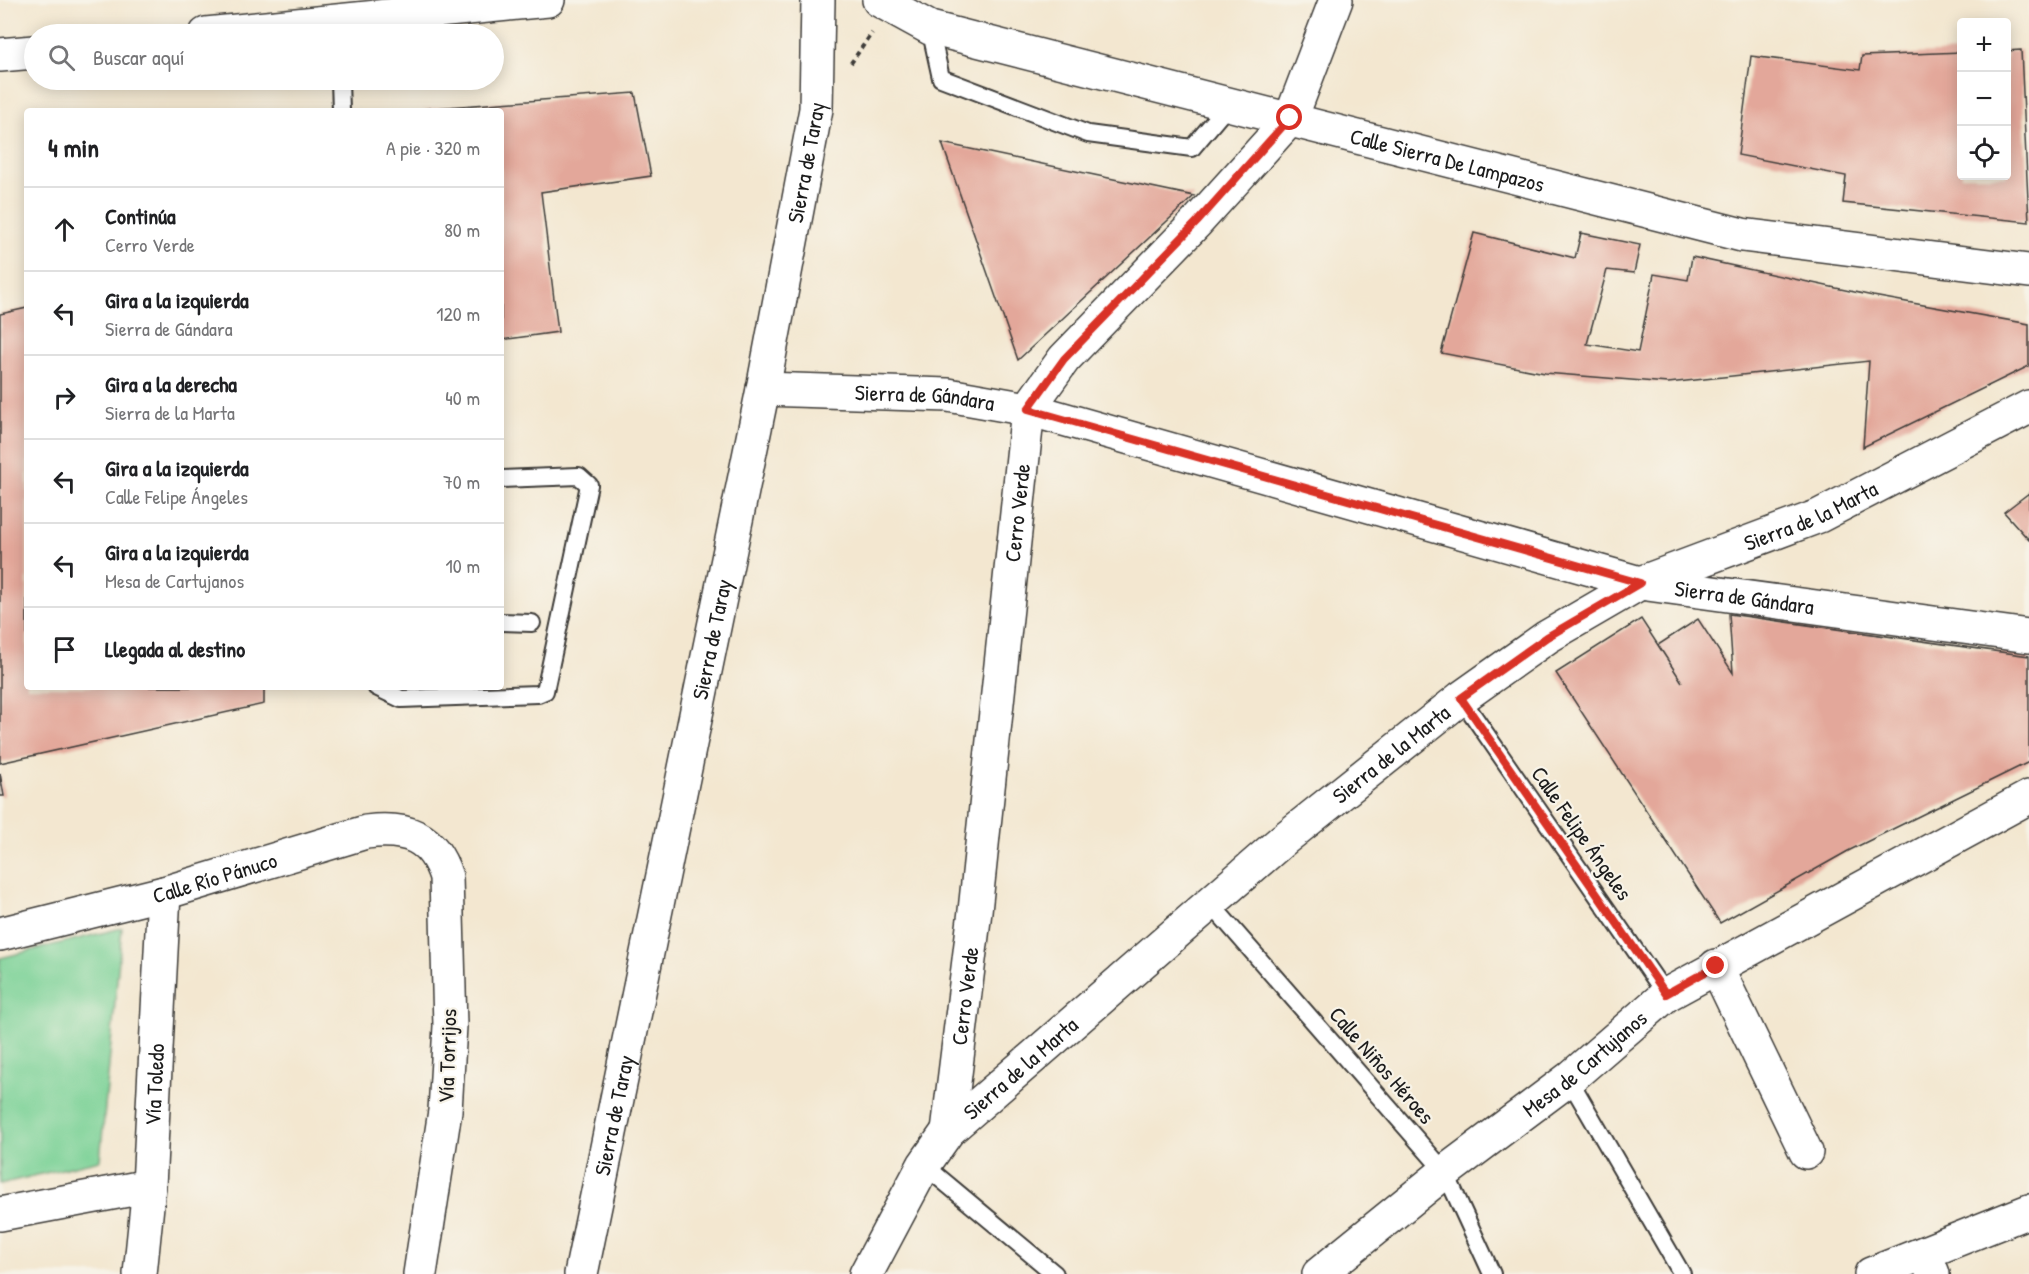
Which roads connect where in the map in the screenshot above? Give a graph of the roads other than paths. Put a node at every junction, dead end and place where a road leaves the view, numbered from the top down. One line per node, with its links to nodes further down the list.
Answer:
1 (548, 0): 5 (main road)
2 (818, 0): 14 (main road, Sierra de Taray)
3 (879, 0): 6 (main road, Calle Sierra De Lampazos)
4 (1336, 0): 12 (main road, Cerro Verde)
5 (369, 24)
6 (930, 28): 10 (main road, Calle Sierra De Lampazos); 10 (lane)
7 (24, 53): 8 (main road)
8 (0, 55)
9 (340, 90): 11 (lane)
10 (1230, 103): 12 (main road, Calle Sierra De Lampazos)
11 (341, 108)
12 (1290, 118): 13 (main road, Calle Sierra De Lampazos); 16 (main road, Cerro Verde)
13 (2029, 271)
14 (763, 389): 16 (main road, Sierra de Gándara); 43 (main road, Sierra de Taray)
15 (2029, 407): 18 (main road, Sierra de la Marta)
16 (1028, 409): 18 (main road, Sierra de Gándara); 32 (main road, Cerro Verde)
17 (504, 479): 22 (lane)
18 (1640, 583): 21 (main road, Sierra de Gándara); 23 (main road, Sierra de la Marta)
19 (504, 622): 20 (lane)
20 (532, 623)
21 (2029, 636)
22 (382, 690)
23 (1461, 698): 27 (main road, Sierra de la Marta); 30 (lane, Calle Felipe Ángeles)
24 (2029, 797): 29 (main road, Mesa de Cartujanos)
25 (426, 843): 26 (main road, Calle Río Pánuco); 42 (main road, Vía Torrijos)
26 (164, 893): 28 (main road, Calle Río Pánuco); 36 (main road, Vía Toledo)
27 (1210, 903): 32 (main road, Sierra de la Marta); 35 (lane, Calle Niños Héroes)
28 (0, 934)
29 (1716, 966): 30 (main road, Mesa de Cartujanos); 33 (main road)
30 (1666, 994): 31 (main road, Mesa de Cartujanos)
31 (1569, 1079): 35 (main road, Mesa de Cartujanos); 47 (lane)
32 (948, 1131): 34 (main road, Sierra de la Marta)
33 (1806, 1152)
34 (924, 1165): 40 (main road); 44 (lane)
35 (1445, 1172): 45 (main road, Mesa de Cartujanos); 46 (lane, Calle Niños Héroes)
36 (149, 1186): 38 (main road); 41 (main road, Vía Toledo)
37 (2029, 1211): 39 (main road)
38 (0, 1214)
39 (1929, 1263): 48 (main road)
40 (870, 1272)
41 (140, 1274)
42 (420, 1274)
43 (581, 1274)
44 (1055, 1274)
45 (1319, 1274)
46 (1491, 1274)
47 (1682, 1274)
48 (1871, 1274)

